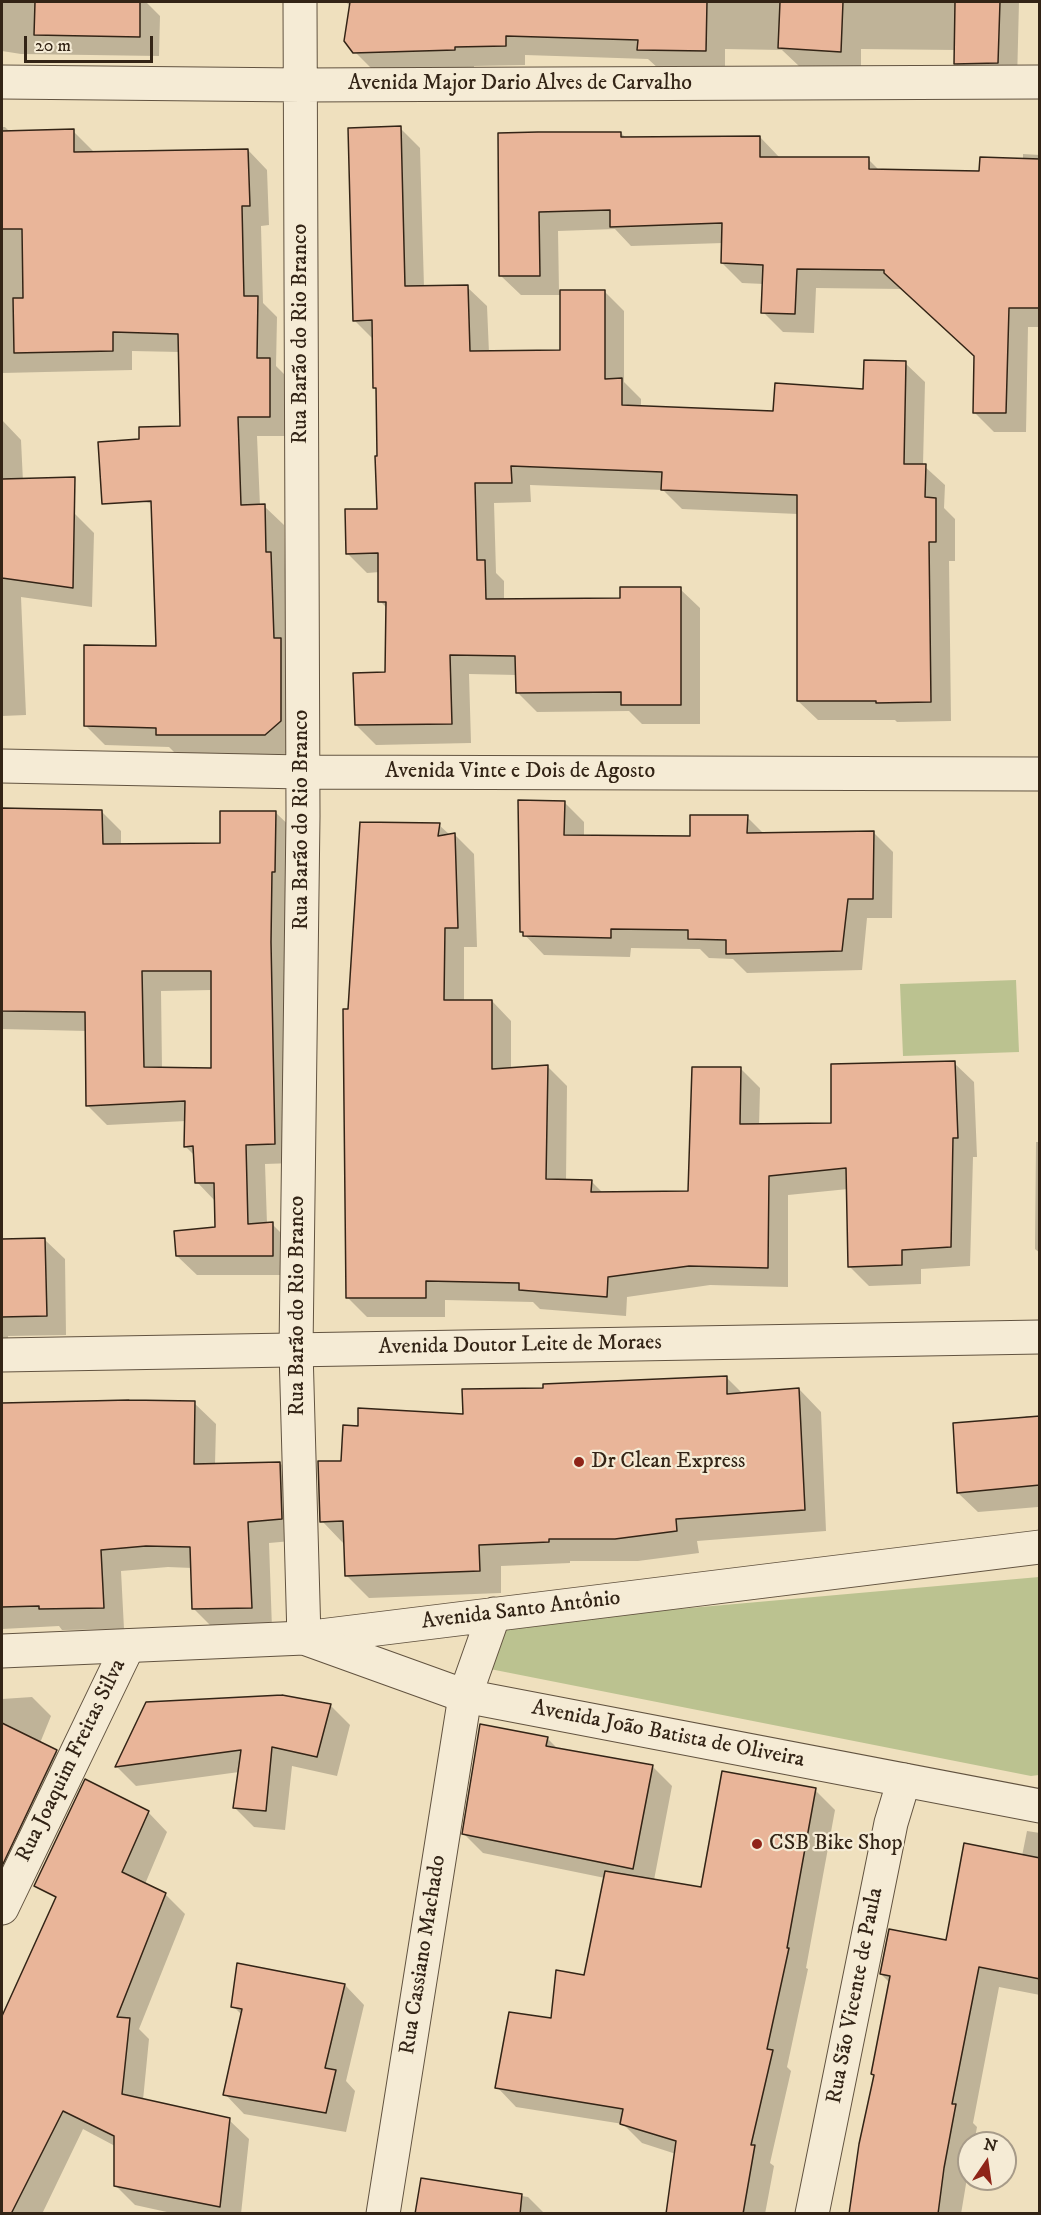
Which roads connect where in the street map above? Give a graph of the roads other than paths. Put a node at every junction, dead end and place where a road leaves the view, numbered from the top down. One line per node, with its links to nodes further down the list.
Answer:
1 (300, 2): 4 (street, Rua Barão do Rio Branco)
2 (2, 82): 4 (street, Avenida Major Dario Alves de Carvalho)
3 (1040, 82): 4 (street, Avenida Major Dario Alves de Carvalho)
4 (301, 85): 6 (street, Rua Barão do Rio Branco)
5 (2, 766): 6 (street, Avenida Vinte e Dois de Agosto)
6 (303, 772): 7 (street, Avenida Vinte e Dois de Agosto); 9 (street, Rua Barão do Rio Branco)
7 (1040, 774)
8 (1040, 1337): 9 (street, Avenida Doutor Leite de Moraes)
9 (296, 1350): 10 (street, Avenida Doutor Leite de Moraes); 13 (street, Rua Barão do Rio Branco)
10 (2, 1355)
11 (1040, 1547): 12 (street, Avenida Santo Antônio)
12 (494, 1614): 13 (street, Avenida Santo Antônio); 16 (street, Rua Cassiano Machado)
13 (304, 1638): 14 (street, Avenida Santo Antônio); 16 (street, Avenida João Batista de Oliveira)
14 (128, 1646): 15 (street, Avenida Santo Antônio); 19 (street, Rua Joaquim Freitas Silva)
15 (2, 1651)
16 (465, 1696): 17 (street, Avenida João Batista de Oliveira); 20 (street, Rua Cassiano Machado)
17 (904, 1780): 18 (street, Avenida João Batista de Oliveira); 21 (street, Rua São Vicente de Paula)
18 (1040, 1806)
19 (2, 1908)
20 (383, 2214)
21 (812, 2214)

